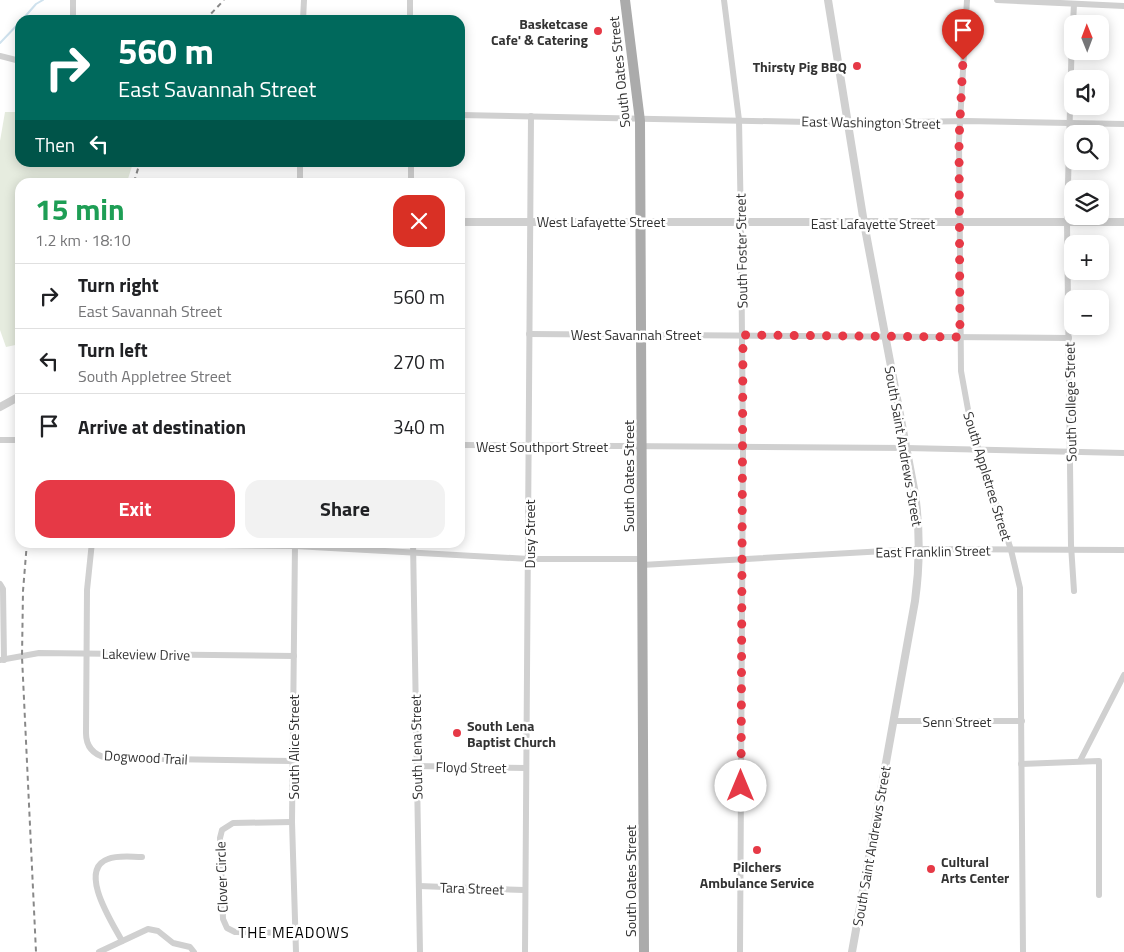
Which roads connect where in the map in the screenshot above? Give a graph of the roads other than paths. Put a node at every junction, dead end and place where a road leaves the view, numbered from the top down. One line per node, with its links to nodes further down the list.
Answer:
1 (73, 0): 11 (street)
2 (304, 0): 12 (street)
3 (410, 0): 13 (street)
4 (625, 0): 20 (main road, South Oates Street)
5 (724, 0): 21 (street, South Foster Street)
6 (828, 0): 22 (street, South Saint Andrews Street)
7 (967, 0): 23 (street, South Appletree Street)
8 (998, 0): 9 (street)
9 (1074, 4): 10 (street); 14 (street)
10 (1124, 6)
11 (73, 15)
12 (303, 15)
13 (410, 15)
14 (1073, 15)
15 (0, 56): 16 (street)
16 (15, 60)
17 (1071, 60): 24 (street, South College Street)
18 (465, 115): 19 (street, East Washington Street)
19 (531, 116): 20 (street, East Washington Street); 28 (street, Dusy Street)
20 (639, 117): 21 (street, East Washington Street); 27 (main road, South Oates Street)
21 (739, 120): 22 (street, East Washington Street); 30 (street, South Foster Street)
22 (848, 122): 23 (street, East Washington Street); 34 (street, South Saint Andrews Street)
23 (960, 122): 24 (street, East Washington Street); 35 (street, South Appletree Street)
24 (1069, 123): 25 (street, East Washington Street); 26 (street, South College Street)
25 (1124, 124)
26 (1068, 180)
27 (641, 220): 28 (street, West Lafayette Street); 30 (street, West Lafayette Street); 38 (main road, South Oates Street)
28 (530, 221): 29 (street, West Lafayette Street); 37 (street, Dusy Street)
29 (465, 222)
30 (741, 222): 34 (street, East Lafayette Street); 39 (street, South Foster Street)
31 (1064, 222): 35 (street, East Lafayette Street)
32 (1109, 222): 33 (street, East Lafayette Street)
33 (1124, 222)
34 (864, 223): 35 (street, East Lafayette Street); 40 (street, South Saint Andrews Street)
35 (959, 223): 41 (street, South Appletree Street)
36 (1067, 225): 42 (street, South College Street)
37 (530, 334): 38 (street, West Savannah Street); 48 (street, Dusy Street)
38 (641, 335): 39 (street, West Savannah Street); 49 (main road, South Oates Street)
39 (743, 335): 40 (street, West Savannah Street); 50 (street, South Foster Street)
40 (885, 337): 41 (street, West Savannah Street); 51 (street, South Saint Andrews Street)
41 (960, 337): 42 (street, West Savannah Street); 52 (street, South Appletree Street)
42 (1069, 338): 53 (street, South College Street)
43 (15, 399): 44 (street)
44 (0, 407)
45 (0, 440): 46 (street)
46 (15, 440)
47 (465, 445): 48 (street, West Southport Street)
48 (529, 445): 49 (street, West Southport Street); 64 (street, Dusy Street)
49 (642, 446): 50 (street, West Southport Street); 66 (main road, South Oates Street)
50 (744, 448): 51 (street, West Southport Street); 65 (street, South Foster Street)
51 (906, 448): 52 (street, West Southport Street); 59 (street, South Saint Andrews Street)
52 (979, 451): 53 (street, West Southport Street); 60 (street, South Appletree Street)
53 (1070, 452): 54 (street, West Southport Street); 61 (street, South College Street)
54 (1124, 453)
55 (91, 548): 69 (street, Dogwood Trail)
56 (295, 548): 70 (street, South Alice Street)
57 (347, 548): 63 (street, East Franklin Street)
58 (413, 548): 63 (street, South Lena Street)
59 (920, 549): 60 (street, East Franklin Street); 65 (street, East Franklin Street); 73 (street, South Saint Andrews Street)
60 (1011, 550): 61 (street, East Franklin Street); 74 (street, South Appletree Street)
61 (1072, 550): 62 (street, East Franklin Street); 68 (street, South College Street)
62 (1124, 550)
63 (413, 553): 64 (street, East Franklin Street); 78 (street, South Lena Street)
64 (529, 559): 66 (street, East Franklin Street); 79 (street, Dusy Street)
65 (743, 560): 66 (street, East Franklin Street); 93 (street, South Foster Street)
66 (642, 562): 92 (main road, South Oates Street)
67 (0, 584): 71 (street)
68 (1074, 591)
69 (86, 653): 70 (street, Lakeview Drive); 71 (street, Lakeview Drive); 75 (street, Dogwood Trail)
70 (294, 656): 75 (street, South Alice Street)
71 (2, 660)
72 (1124, 675): 76 (street)
73 (893, 721): 74 (street, Senn Street); 94 (street, South Saint Andrews Street)
74 (1022, 722): 77 (street, South Appletree Street)
75 (292, 761): 80 (street, South Alice Street)
76 (1080, 761): 77 (street); 84 (street)
77 (1021, 764): 95 (street, South Appletree Street)
78 (417, 766): 79 (street, Floyd Street); 82 (street, South Lena Street)
79 (526, 768): 83 (street, Dusy Street)
80 (292, 822): 85 (street, South Alice Street); 85 (street, Clover Circle)
81 (142, 857): 86 (street)
82 (419, 886): 83 (street, Tara Street); 90 (street, South Lena Street)
83 (524, 890): 91 (street, Dusy Street)
84 (1099, 895)
85 (295, 933): 89 (street, South Alice Street)
86 (122, 941): 87 (street); 88 (street)
87 (99, 952)
88 (194, 952)
89 (296, 952)
90 (420, 952)
91 (525, 952)
92 (644, 952)
93 (740, 952)
94 (852, 952)
95 (1022, 952)

